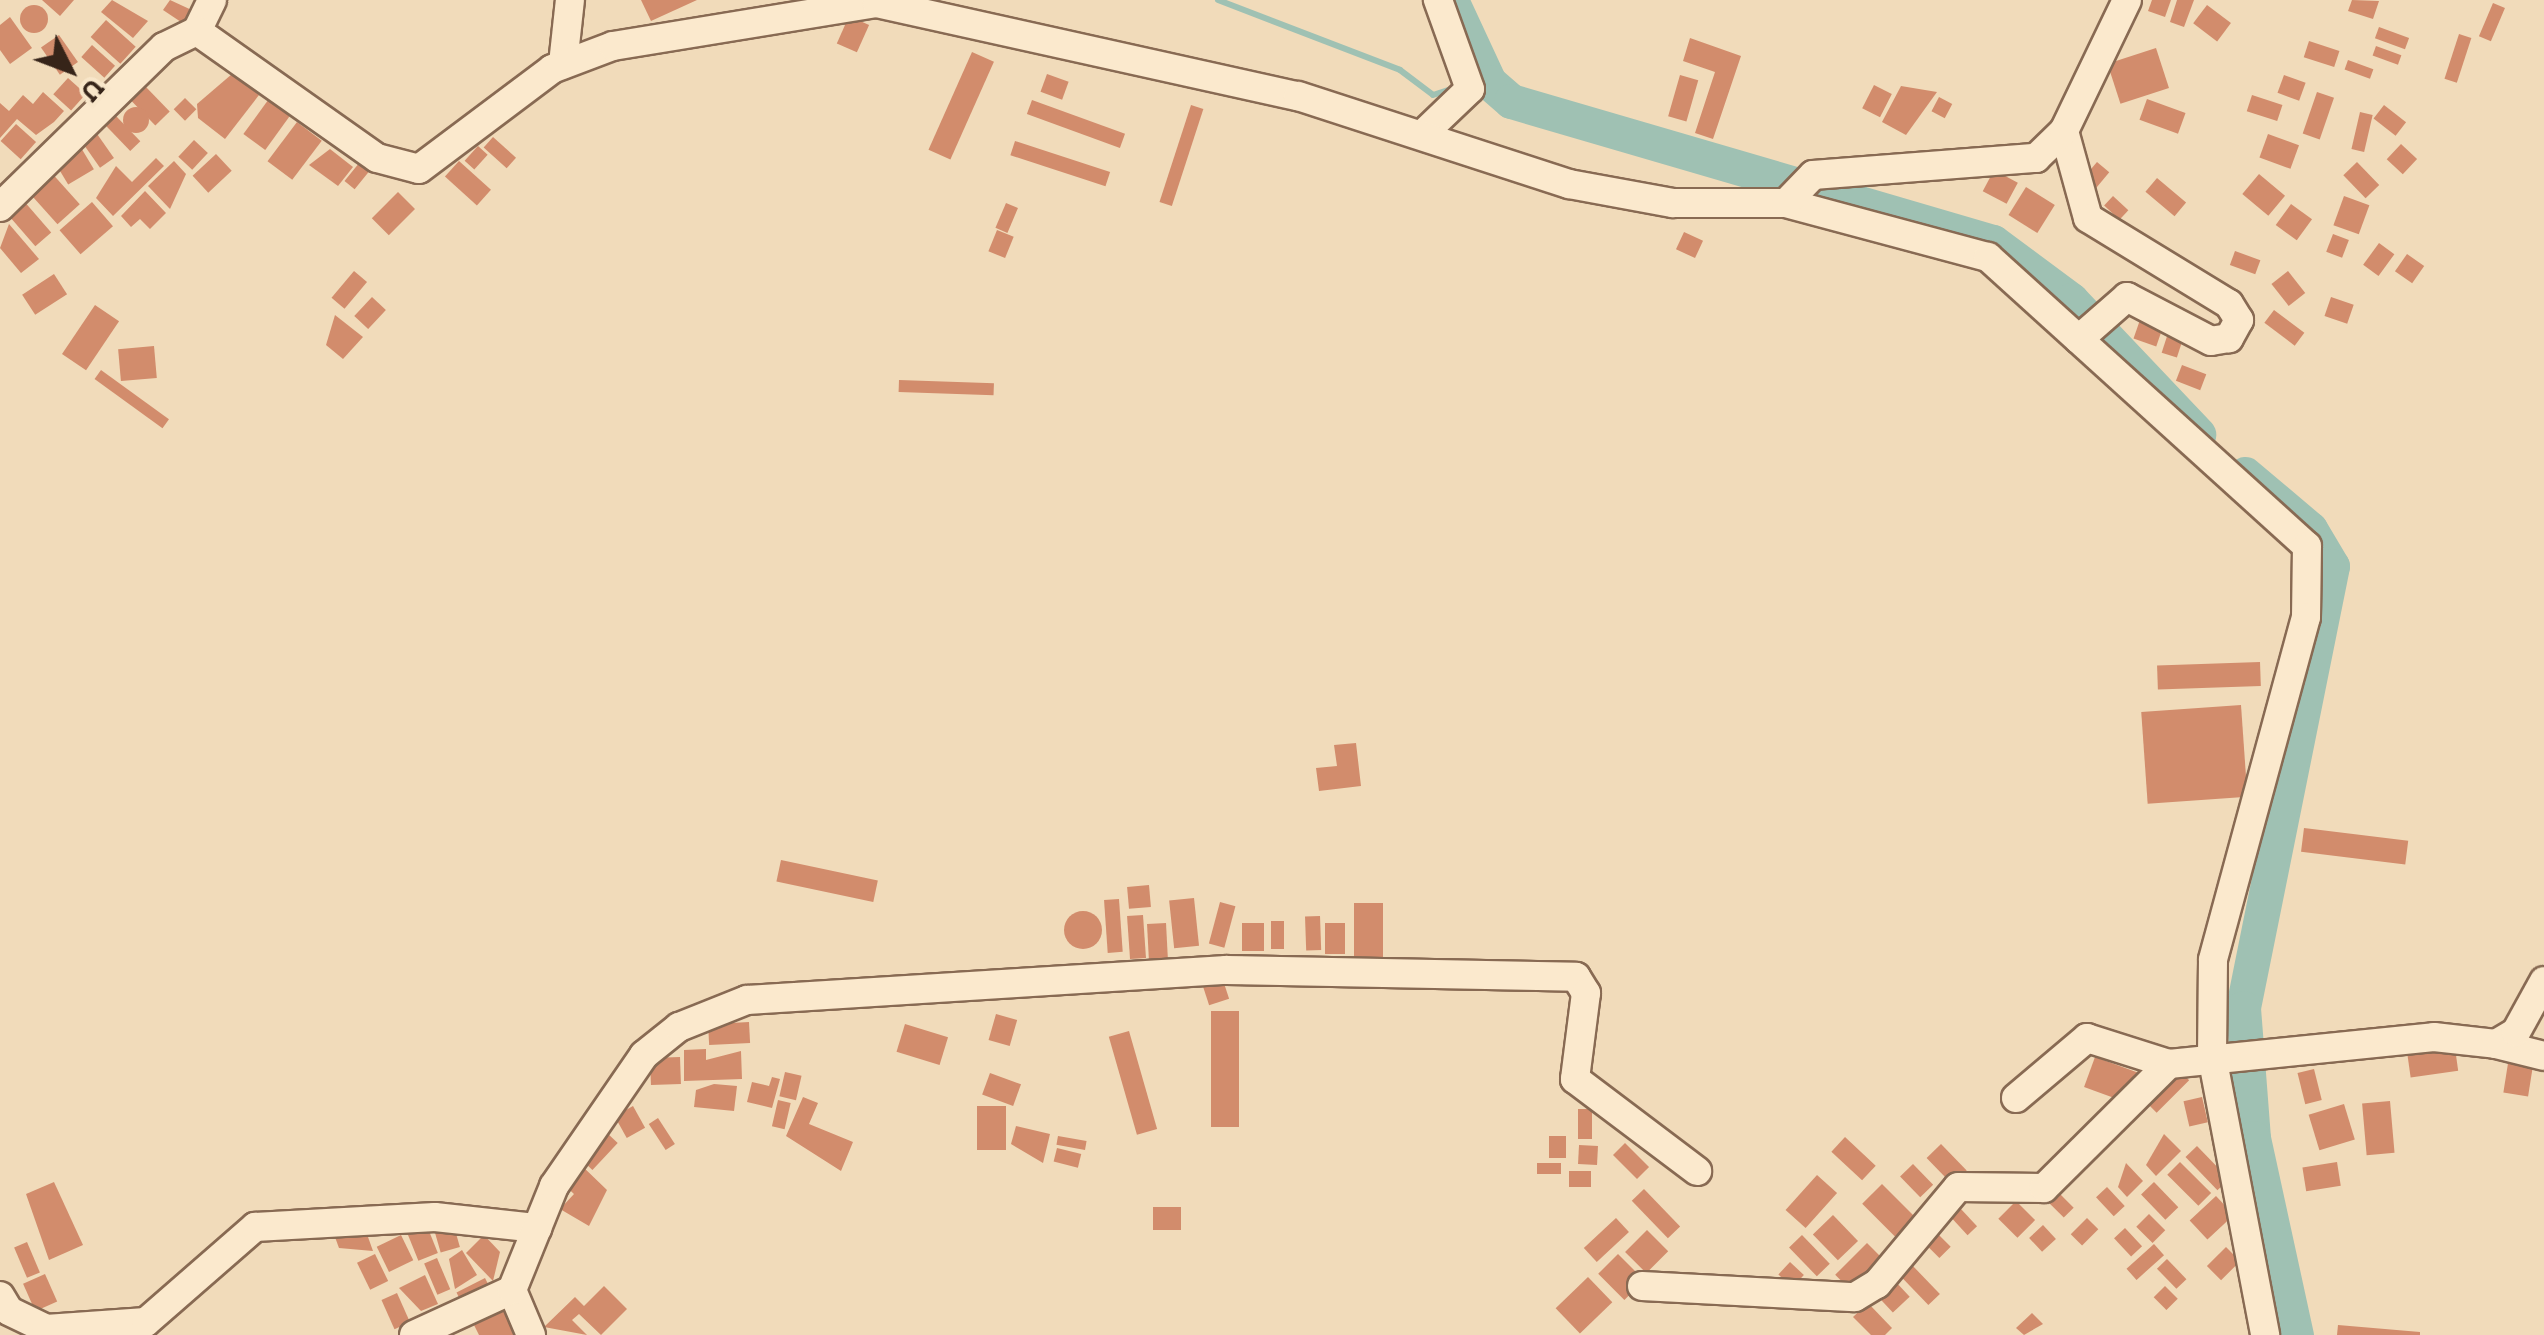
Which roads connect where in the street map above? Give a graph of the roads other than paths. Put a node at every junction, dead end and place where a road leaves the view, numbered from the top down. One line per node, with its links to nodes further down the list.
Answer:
1 (212, 0): 5 (street)
2 (570, 0): 6 (street)
3 (1438, 0): 8 (street)
4 (2127, 0): 7 (street)
5 (196, 30): 6 (street); 10 (street)
6 (563, 64): 8 (street)
7 (2064, 131): 9 (street); 11 (street)
8 (1425, 132): 9 (street)
9 (1794, 192): 11 (street)
10 (0, 207)
11 (2088, 328): 14 (street)
12 (2544, 981): 13 (street)
13 (2496, 1044): 14 (street); 15 (street)
14 (2212, 1056): 16 (street); 28 (street)
15 (2544, 1056)
16 (2169, 1064): 17 (street); 20 (street)
17 (2016, 1098)
18 (1697, 1171): 19 (street)
19 (537, 1228): 21 (street); 24 (street)
20 (1642, 1286)
21 (512, 1290): 23 (street); 27 (street)
22 (0, 1296): 24 (street)
23 (469, 1309): 25 (street); 26 (street)
24 (52, 1332)
25 (414, 1335)
26 (456, 1335)
27 (531, 1335)
28 (2265, 1335)

